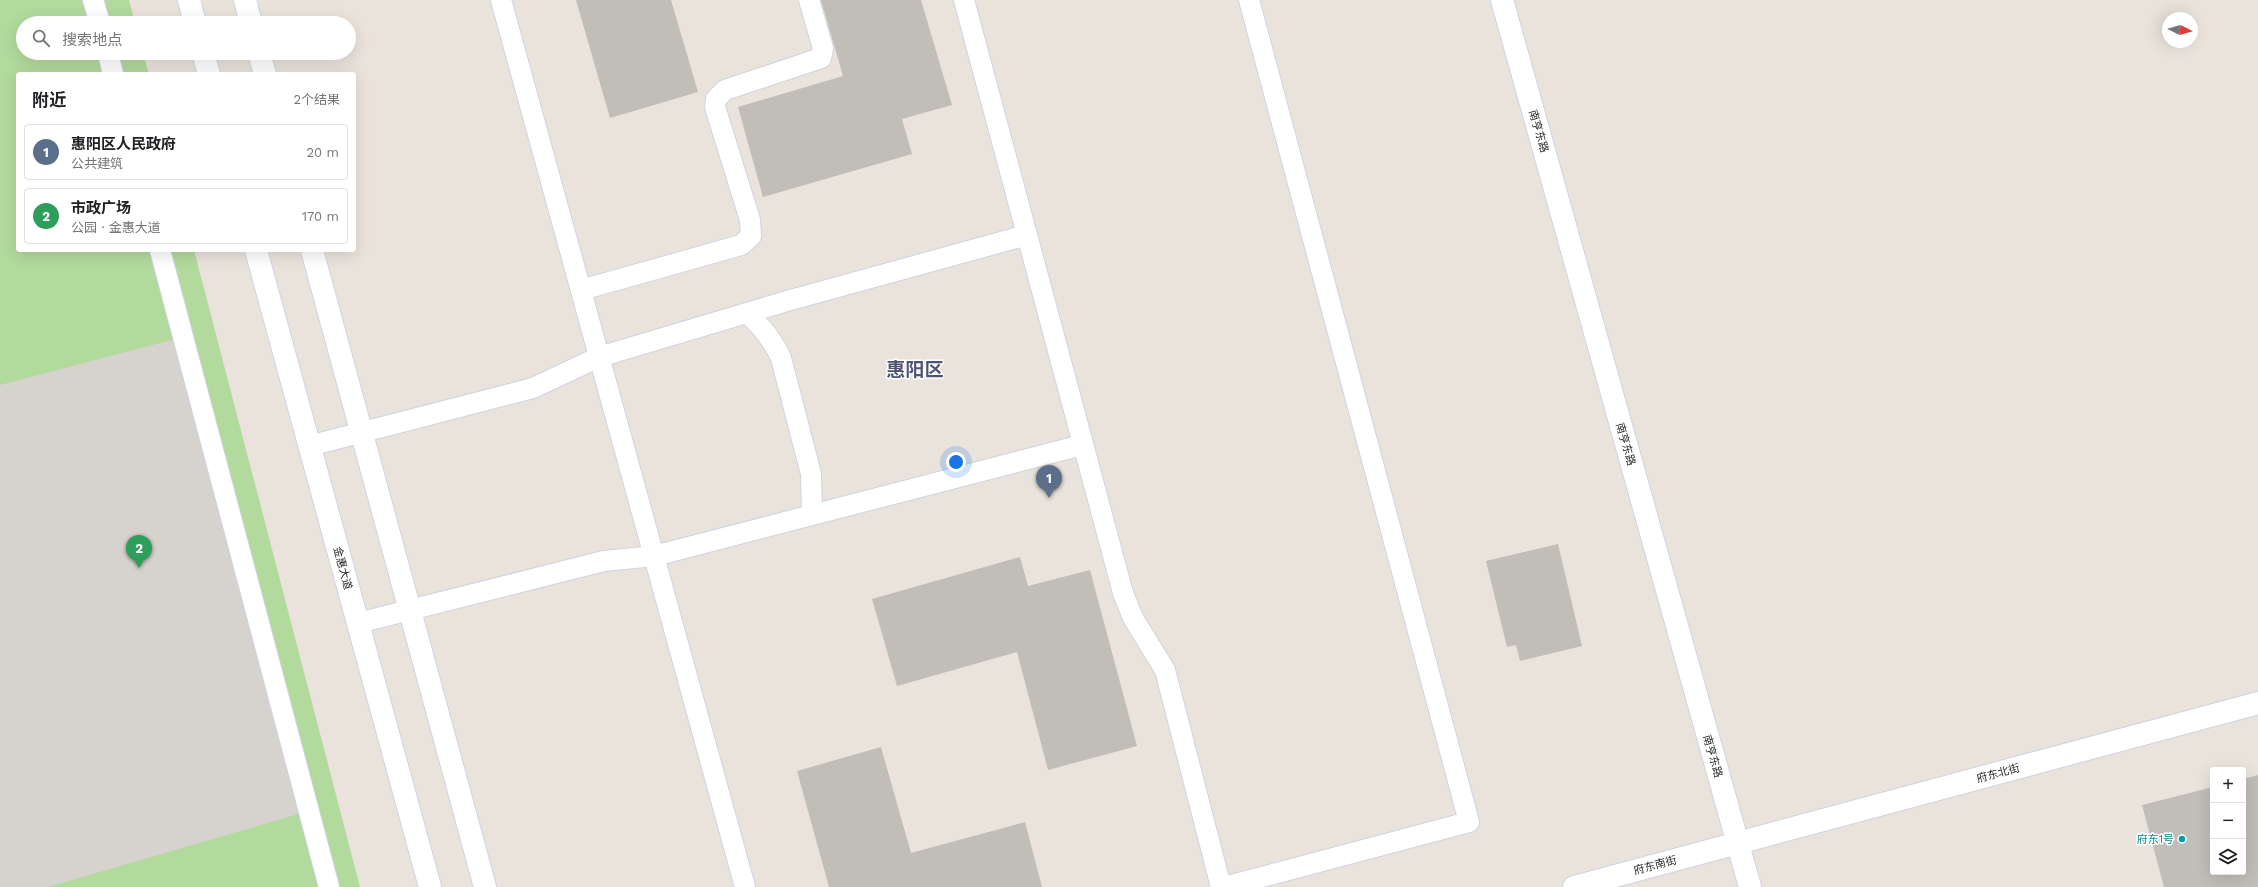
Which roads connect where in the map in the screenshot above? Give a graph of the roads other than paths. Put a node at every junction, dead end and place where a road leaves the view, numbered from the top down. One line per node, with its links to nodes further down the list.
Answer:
1 (94, 0): 9 (lane)
2 (188, 0): 10 (street)
3 (245, 0): 11 (street)
4 (501, 0): 22 (lane)
5 (810, 0): 22 (lane)
6 (964, 0): 18 (lane)
7 (1249, 0): 38 (lane)
8 (1502, 0): 33 (street, 南亨东路)
9 (98, 16)
10 (193, 16)
11 (249, 16)
12 (110, 60): 15 (lane)
13 (205, 60): 16 (street)
14 (261, 60): 17 (street)
15 (113, 72)
16 (208, 72)
17 (264, 72)
18 (1027, 235): 23 (lane); 26 (lane)
19 (161, 252): 34 (lane)
20 (257, 252): 27 (street, 金惠大道)
21 (313, 252): 25 (street)
22 (581, 290): 24 (lane)
23 (747, 313): 24 (lane); 28 (lane)
24 (599, 356): 25 (lane); 29 (lane)
25 (362, 432): 27 (lane); 30 (street)
26 (1082, 445): 28 (lane); 38 (lane)
27 (309, 446): 31 (street, 金惠大道)
28 (812, 515): 29 (lane)
29 (654, 556): 30 (lane); 37 (lane)
30 (410, 611): 31 (lane); 36 (street)
31 (358, 623): 35 (street, 金惠大道)
32 (2258, 703): 33 (street, 府东北街)
33 (1737, 843): 39 (street, 府东南街); 40 (street, 南亨东路)
34 (329, 887)
35 (430, 887)
36 (485, 887)
37 (745, 887)
38 (1223, 887)
39 (1574, 887)
40 (1750, 887)

